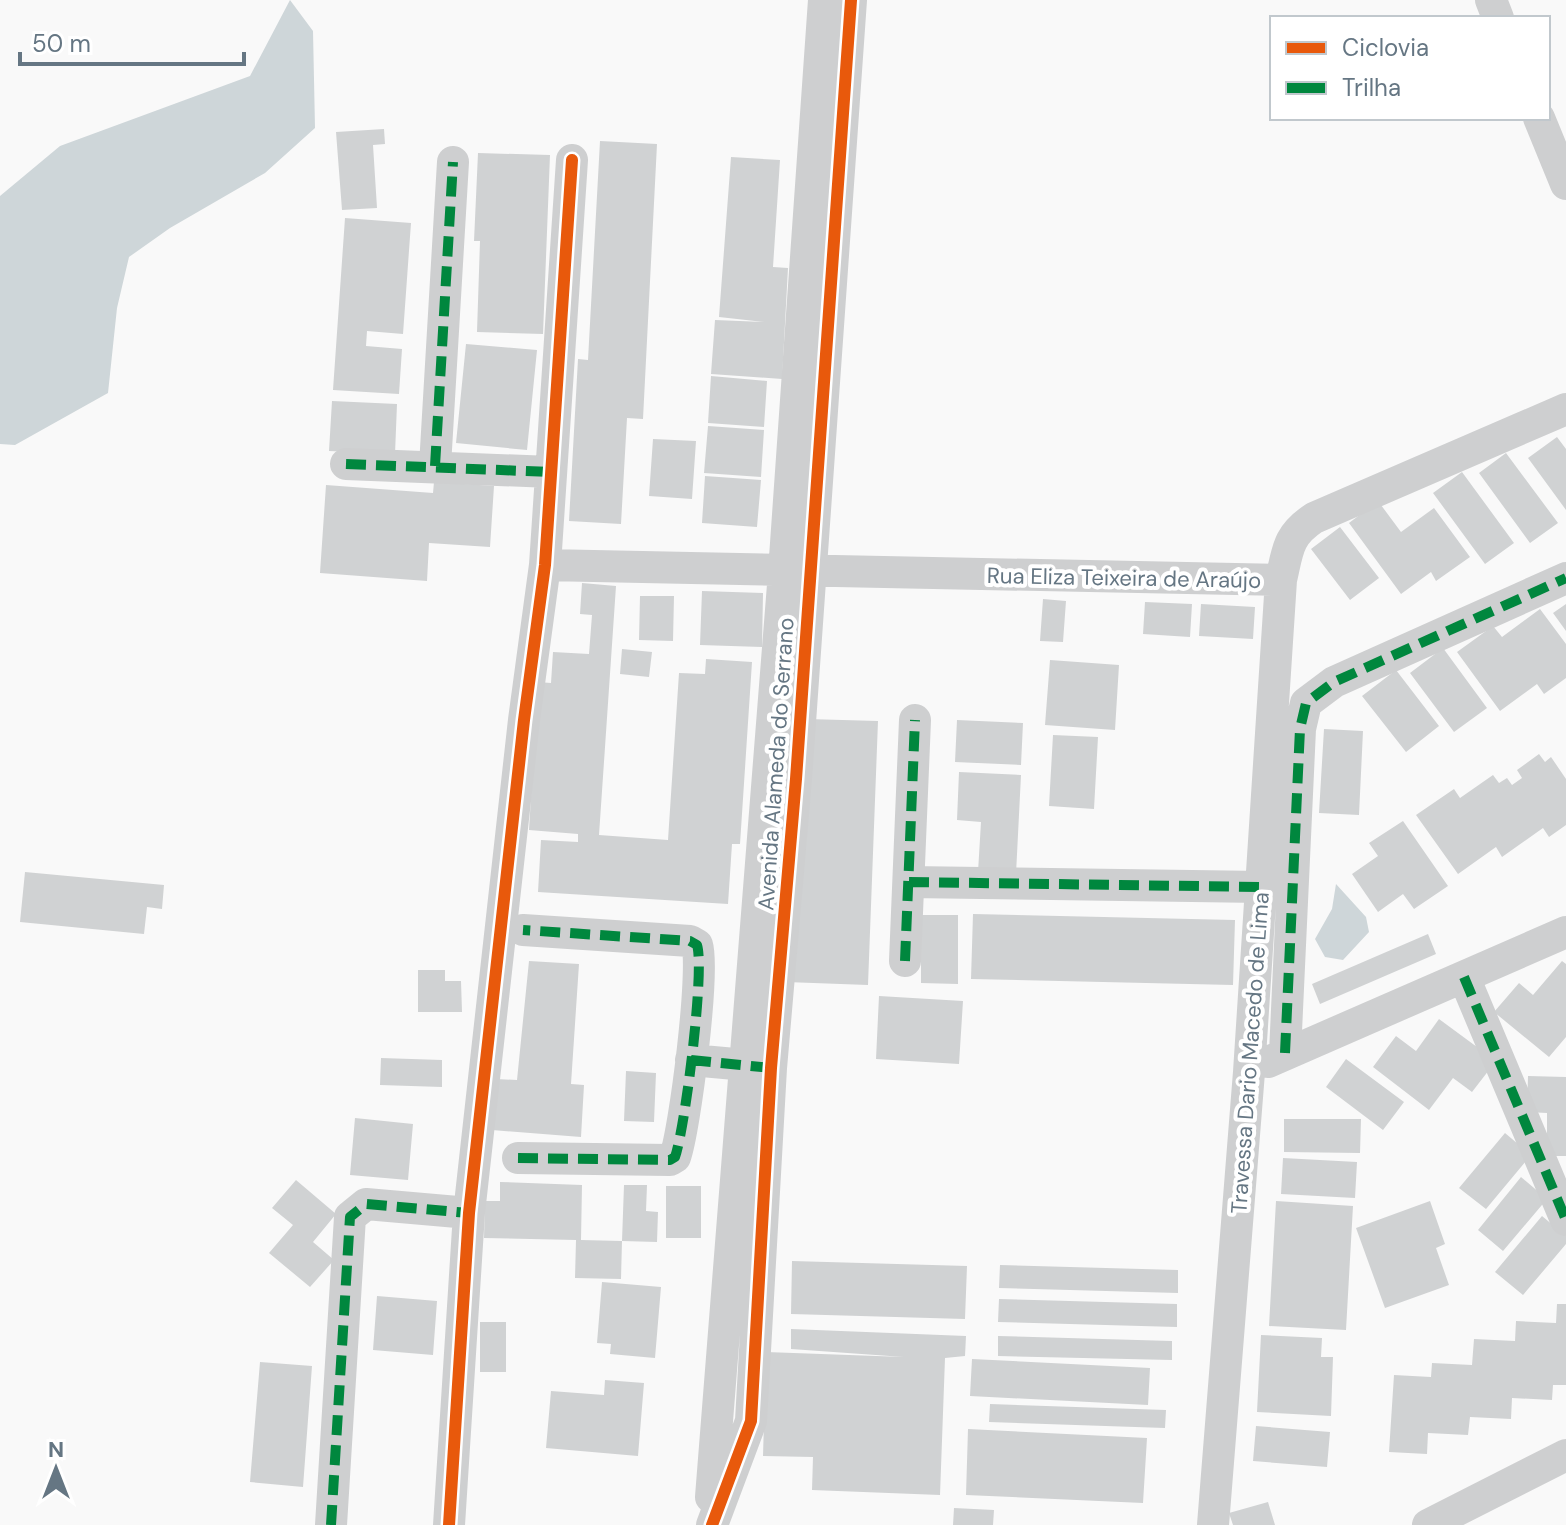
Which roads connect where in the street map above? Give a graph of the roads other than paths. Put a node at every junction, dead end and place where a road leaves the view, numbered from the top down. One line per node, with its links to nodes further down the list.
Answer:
1 (824, 0): 12 (street, Avenida Alameda do Serrano)
2 (851, 0): 12 (street, Avenida Alameda do Serrano)
3 (1540, 120): 6 (street)
4 (572, 160): 10 (street)
5 (453, 162): 9 (street)
6 (1566, 184)
7 (1566, 409): 14 (street, Rua Eliza Teixeira de Araújo)
8 (346, 464): 9 (street)
9 (435, 466): 10 (street)
10 (551, 472): 11 (street)
11 (545, 565): 12 (street, Rua Eliza Teixeira de Araújo); 27 (street)
12 (797, 572): 14 (street, Rua Eliza Teixeira de Araújo); 24 (street, Avenida Alameda do Serrano)
13 (1566, 578): 22 (street)
14 (1281, 580): 17 (street, Travessa Dario Macedo de Lima)
15 (915, 720): 16 (street)
16 (909, 882): 17 (street); 20 (street)
17 (1262, 887): 25 (street, Travessa Dario Macedo de Lima)
18 (523, 930): 23 (street)
19 (1566, 932): 21 (street)
20 (905, 961)
21 (1464, 977): 22 (street); 28 (street)
22 (1285, 1053): 25 (street)
23 (691, 1060): 24 (street); 26 (street)
24 (759, 1067): 32 (street, Avenida Alameda do Serrano)
25 (1249, 1072): 33 (street, Travessa Dario Macedo de Lima)
26 (518, 1158)
27 (469, 1213): 30 (street); 31 (street)
28 (1566, 1220)
29 (1566, 1455): 34 (street)
30 (331, 1525)
31 (449, 1525)
32 (711, 1525)
33 (1213, 1525)
34 (1428, 1525)

